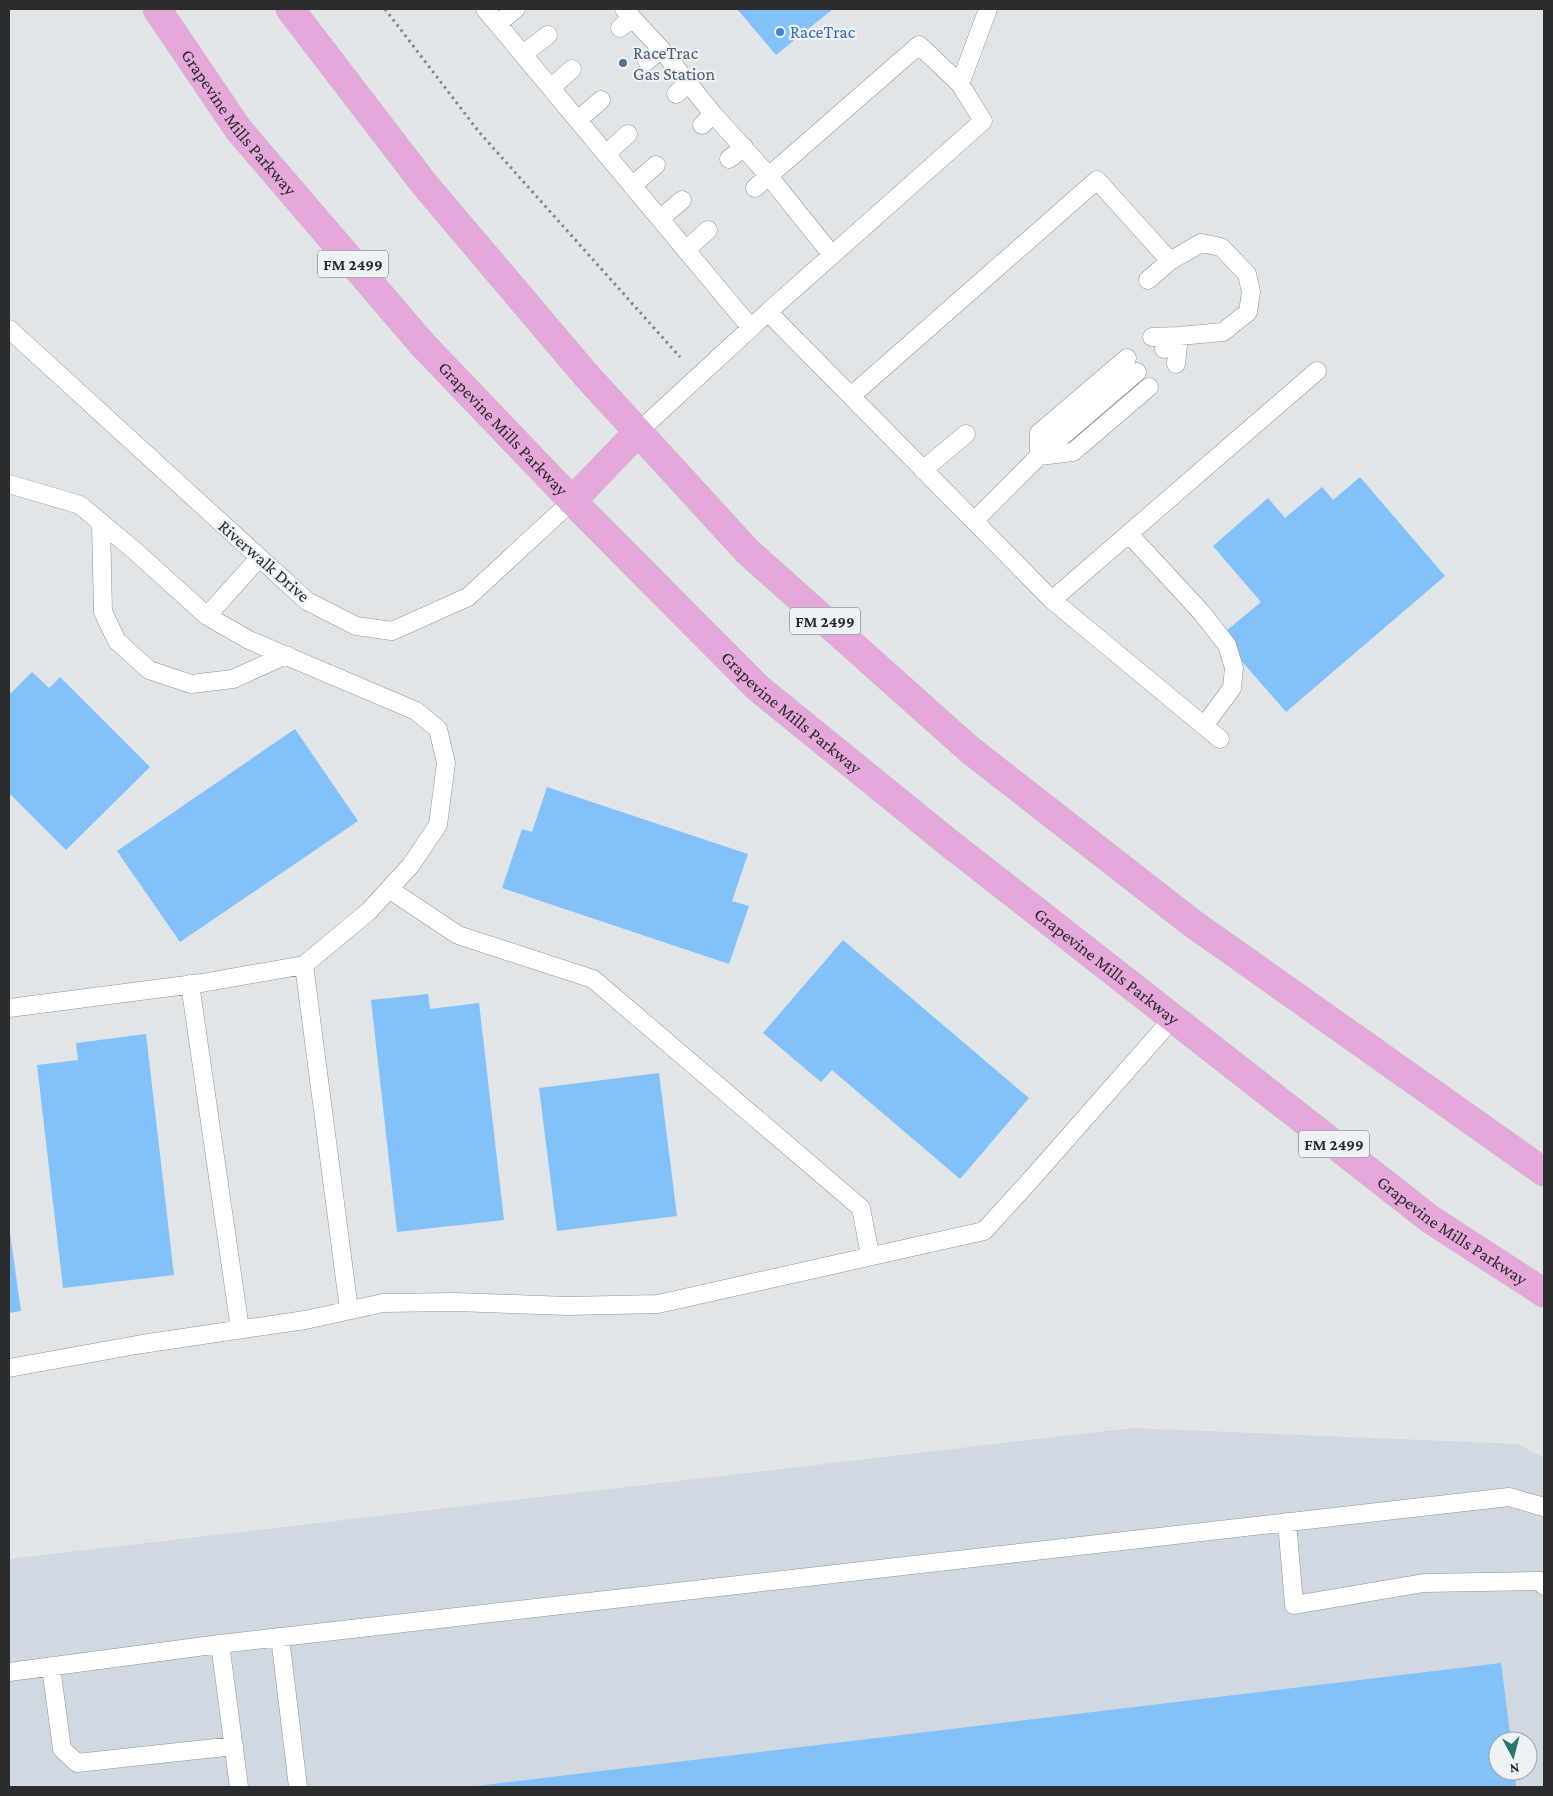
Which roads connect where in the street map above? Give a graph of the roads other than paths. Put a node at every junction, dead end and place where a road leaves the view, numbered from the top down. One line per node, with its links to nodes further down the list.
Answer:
1 (157, 9): 48 (main road, Grapevine Mills Parkway / FM 2499)
2 (290, 9): 43 (main road, FM 2499)
3 (486, 9): 7 (lane)
4 (516, 9): 7 (lane)
5 (988, 9): 13 (lane)
6 (626, 18): 9 (lane)
7 (497, 24): 10 (lane)
8 (548, 35): 10 (lane)
9 (661, 49): 11 (lane); 18 (lane)
10 (523, 54): 14 (lane)
11 (647, 61)
12 (572, 69): 14 (lane)
13 (960, 84): 22 (lane); 29 (lane)
14 (551, 88): 16 (lane)
15 (601, 100): 16 (lane)
16 (578, 120): 19 (lane)
17 (628, 134): 19 (lane)
18 (744, 147): 20 (lane); 22 (lane)
19 (606, 154): 23 (lane)
20 (730, 159)
21 (656, 166): 23 (lane)
22 (768, 175): 24 (lane); 29 (lane)
23 (632, 186): 26 (lane)
24 (754, 188)
25 (682, 200): 26 (lane)
26 (660, 219): 28 (lane)
27 (708, 230): 28 (lane)
28 (686, 250): 34 (lane)
29 (832, 255): 32 (lane)
30 (1170, 260): 31 (lane); 35 (lane); 42 (lane)
31 (1148, 280)
32 (768, 312): 34 (lane); 42 (lane)
33 (9, 328): 52 (lane, Riverwalk Drive)
34 (751, 328): 43 (lane)
35 (1179, 336): 36 (lane); 38 (lane)
36 (1158, 343)
37 (1127, 358): 45 (lane)
38 (1176, 364)
39 (1317, 371): 51 (lane)
40 (1137, 372): 45 (lane)
41 (1149, 387): 45 (lane)
42 (851, 396): 46 (lane)
43 (638, 432): 48 (main road); 63 (main road, FM 2499)
44 (966, 434): 46 (lane)
45 (1039, 456): 49 (lane)
46 (923, 470): 49 (lane)
47 (9, 484): 50 (lane)
48 (572, 501): 52 (lane, Riverwalk Drive); 62 (main road, Grapevine Mills Parkway / FM 2499)
49 (974, 521): 53 (lane)
50 (101, 523): 54 (lane); 55 (lane)
51 (1129, 534): 53 (lane); 56 (lane)
52 (259, 558): 54 (lane)
53 (1052, 600): 56 (lane)
54 (207, 616): 55 (lane)
55 (286, 655): 58 (lane)
56 (1204, 726): 57 (lane)
57 (1220, 738)
58 (389, 889): 59 (lane); 64 (lane)
59 (304, 965): 60 (lane); 66 (lane)
60 (190, 984): 61 (lane); 67 (lane)
61 (9, 1008)
62 (1173, 1018): 64 (lane); 65 (main road, Grapevine Mills Parkway / FM 2499)
63 (1544, 1172)
64 (870, 1255): 66 (lane)
65 (1544, 1293)
66 (349, 1310): 67 (lane)
67 (240, 1329): 68 (lane)
68 (9, 1368)
69 (1544, 1507): 70 (lane)
70 (1287, 1522): 71 (lane); 72 (lane)
71 (1544, 1586)
72 (280, 1637): 73 (lane); 78 (lane)
73 (220, 1644): 74 (lane); 76 (lane)
74 (51, 1667): 75 (lane); 76 (lane)
75 (9, 1672)
76 (234, 1746): 77 (lane)
77 (240, 1787)
78 (298, 1787)

